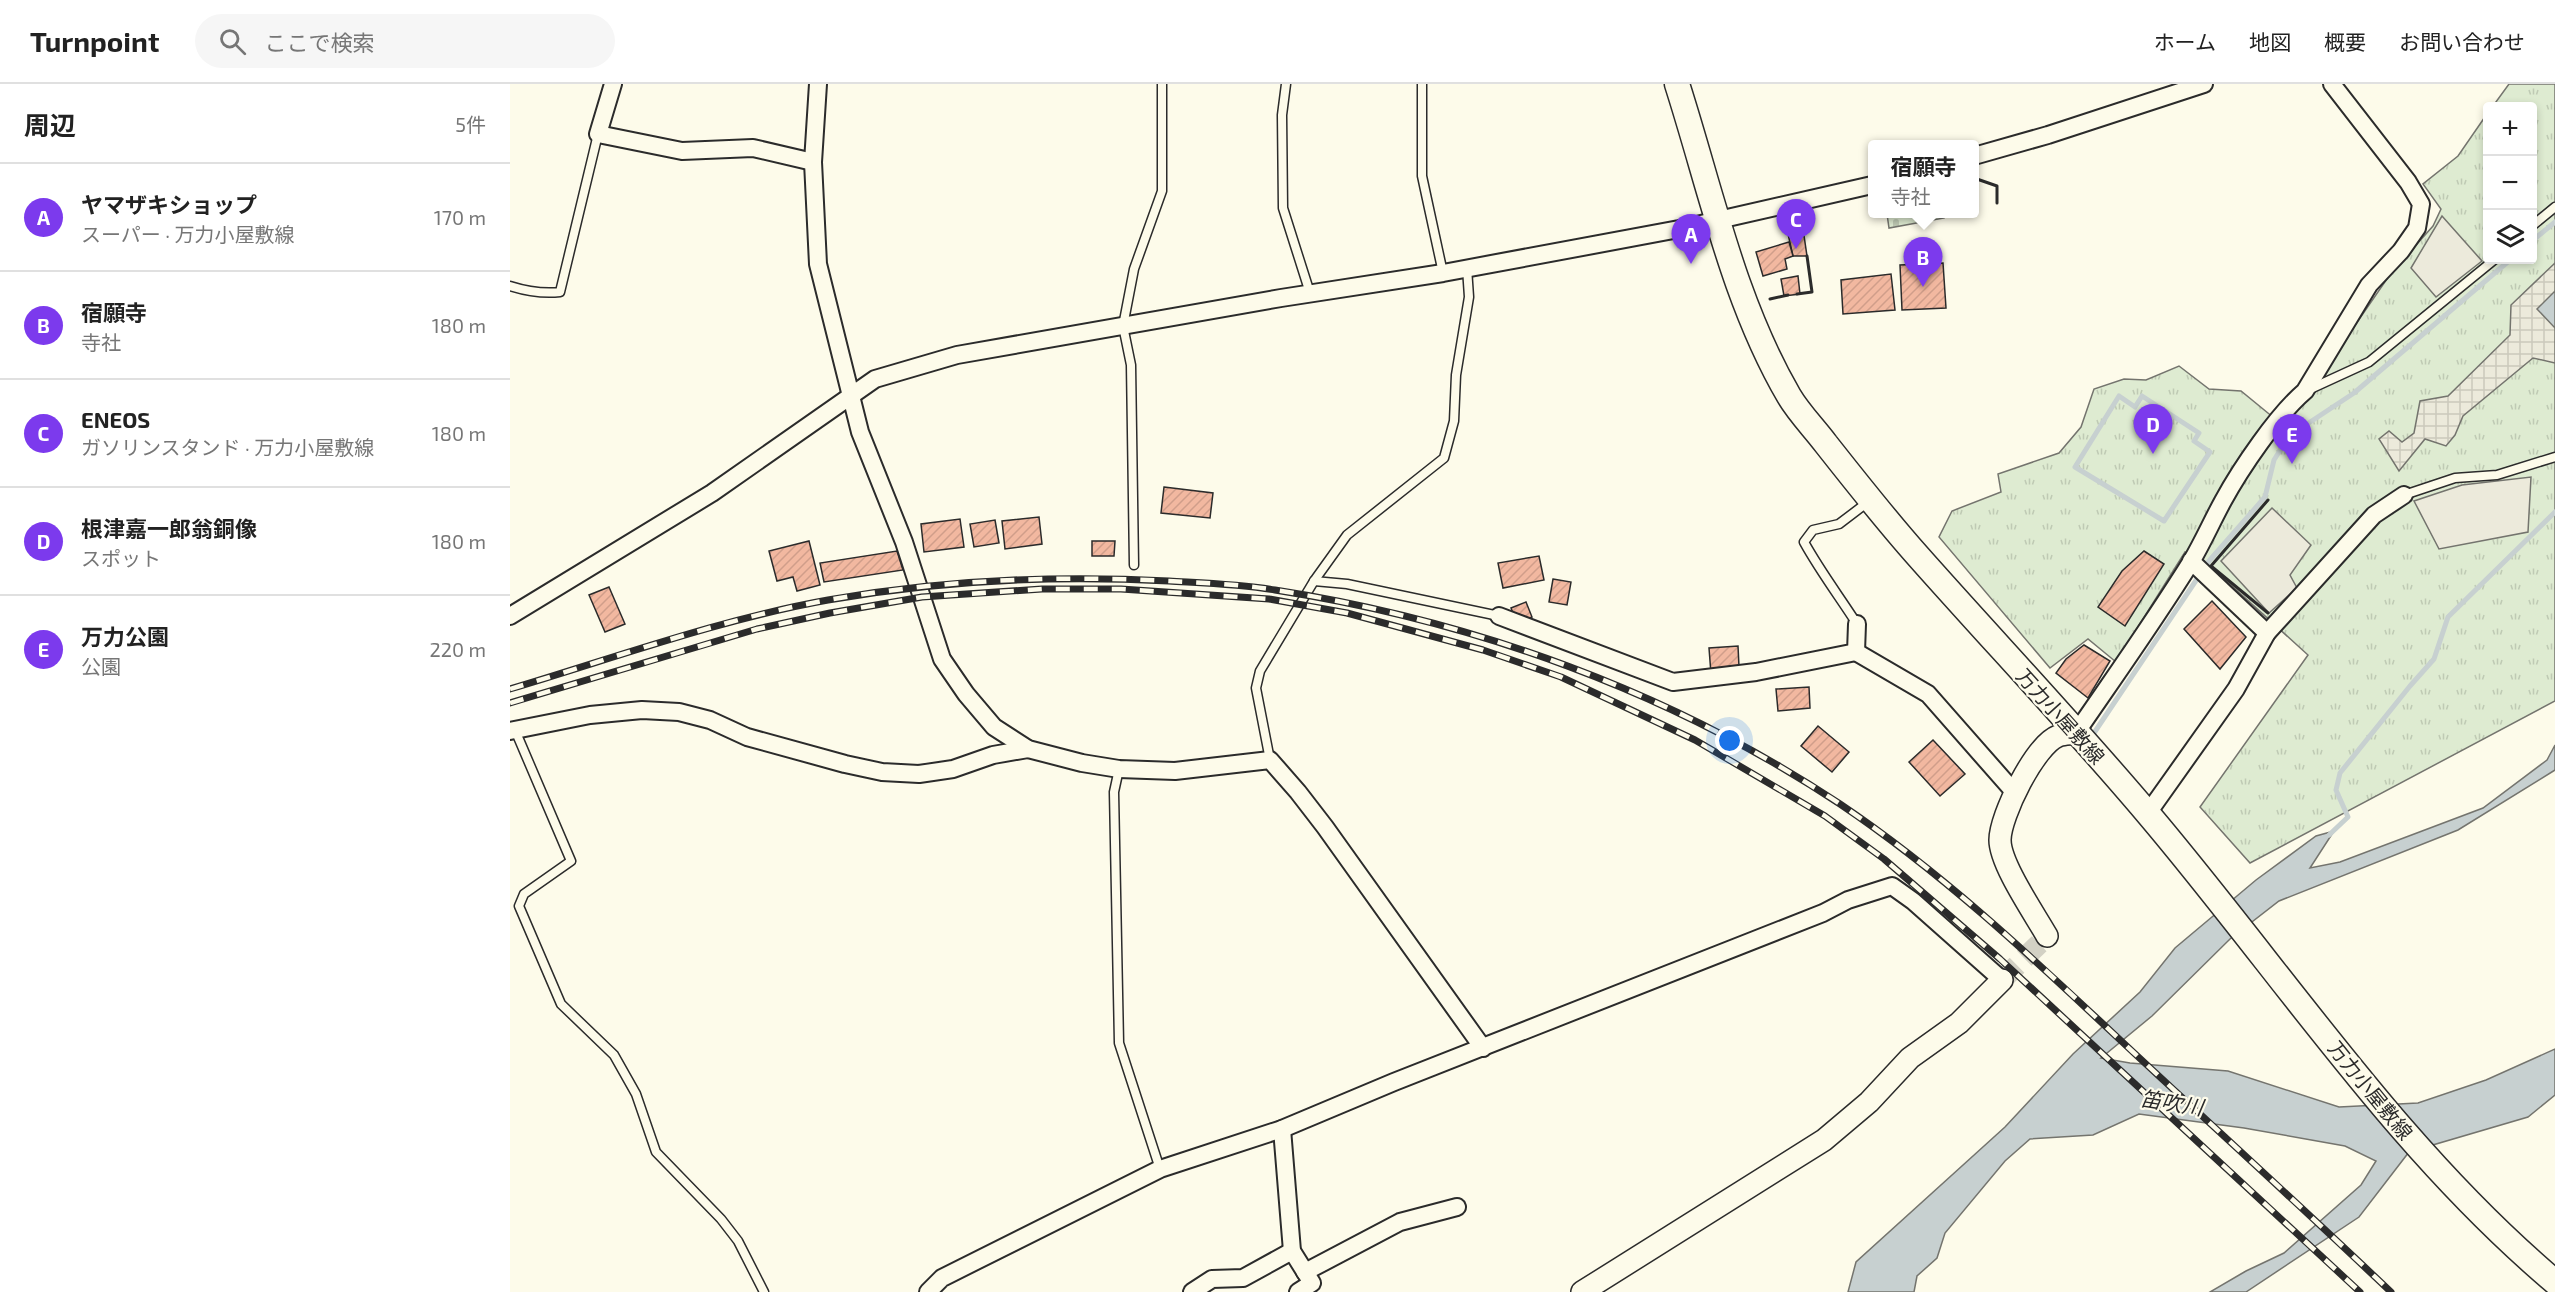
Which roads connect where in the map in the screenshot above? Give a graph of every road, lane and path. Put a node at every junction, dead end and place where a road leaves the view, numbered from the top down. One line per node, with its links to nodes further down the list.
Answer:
1 (613, 84): 9 (street)
2 (818, 84): 11 (street)
3 (1162, 84): 21 (lane)
4 (1287, 84): 20 (lane)
5 (1422, 84): 18 (lane)
6 (1677, 84): 14 (main road, 万力小屋敷線)
7 (2204, 84): 10 (street)
8 (2332, 84): 22 (street)
9 (598, 135): 11 (street); 19 (lane)
10 (1979, 155)
11 (813, 162): 23 (street)
12 (1868, 186): 14 (street)
13 (2555, 207): 15 (lane)
14 (1717, 221): 17 (street); 26 (main road, 万力小屋敷線)
15 (2537, 222)
16 (2489, 264): 22 (lane)
17 (1467, 268): 18 (street); 29 (lane)
18 (1443, 273): 20 (street)
19 (510, 286)
20 (1310, 293): 21 (street)
21 (1123, 326): 23 (street); 27 (lane)
22 (2305, 391): 28 (street)
23 (850, 395): 30 (street); 37 (street)
24 (2555, 458): 25 (lane)
25 (2404, 495): 33 (street)
26 (1870, 501): 32 (lane); 36 (main road, 万力小屋敷線)
27 (1134, 565)
28 (2199, 568): 33 (street); 36 (street)
29 (1314, 581): 31 (lane); 38 (lane)
30 (510, 616)
31 (1499, 616): 34 (street)
32 (1857, 624): 34 (street)
33 (2267, 633): 41 (street)
34 (1856, 652): 40 (street)
35 (512, 731): 37 (street); 51 (lane)
36 (2076, 733): 40 (street); 41 (main road, 万力小屋敷線)
37 (1028, 749): 39 (street)
38 (1270, 760): 39 (street); 44 (street)
39 (1119, 769): 46 (lane)
40 (2015, 793): 42 (street)
41 (2153, 820): 50 (main road, 万力小屋敷線)
42 (2047, 936)
43 (2002, 980): 44 (street); 55 (street)
44 (1483, 1048): 45 (street)
45 (1282, 1129): 46 (street); 48 (street)
46 (1160, 1169): 52 (street)
47 (1458, 1207): 49 (street)
48 (1292, 1251): 49 (street); 53 (street)
49 (1305, 1272): 54 (street)
50 (2555, 1282)
51 (764, 1292)
52 (928, 1292)
53 (1192, 1292)
54 (1298, 1292)
55 (1582, 1292)

